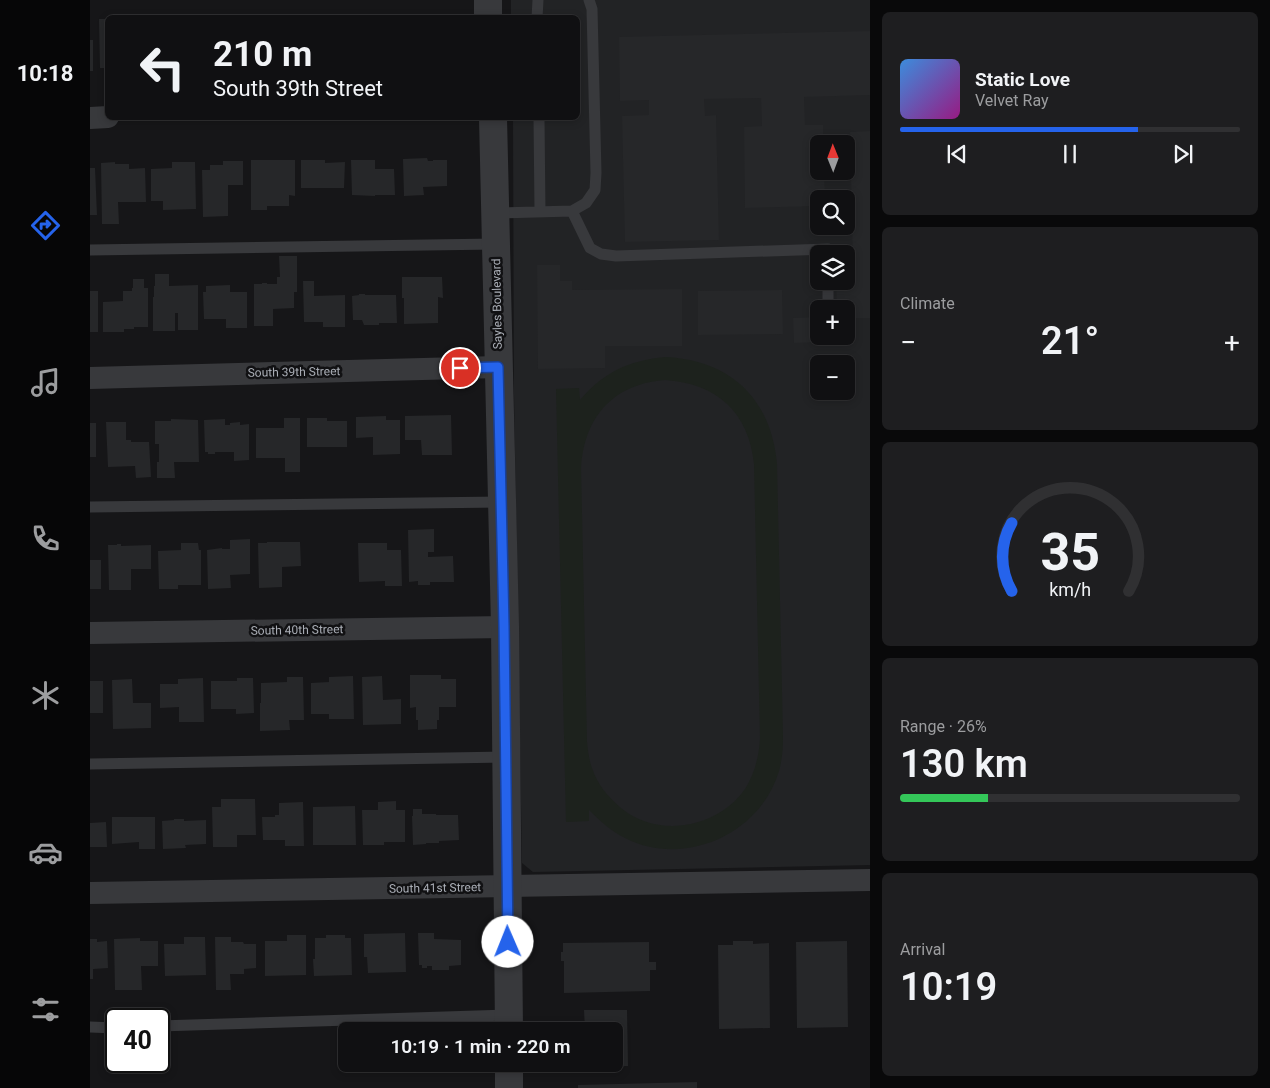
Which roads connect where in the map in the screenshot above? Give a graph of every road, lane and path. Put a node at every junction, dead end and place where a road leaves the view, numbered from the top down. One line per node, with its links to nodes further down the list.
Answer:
1 (488, 0): 4 (street)
2 (538, 0): 5 (lane)
3 (589, 0): 11 (lane)
4 (488, 15)
5 (537, 15)
6 (105, 117): 7 (street)
7 (90, 118)
8 (493, 120): 12 (street, Sayles Boulevard)
9 (539, 120): 10 (lane)
10 (540, 212): 11 (lane); 12 (lane)
11 (572, 212): 15 (lane)
12 (495, 213): 13 (street, Sayles Boulevard)
13 (496, 244): 14 (lane); 16 (street, Sayles Boulevard)
14 (90, 250)
15 (810, 250)
16 (498, 367): 17 (street, South 39th Street); 18 (street, Sayles Boulevard)
17 (90, 378)
18 (502, 502): 19 (lane); 20 (street, Sayles Boulevard)
19 (90, 507)
20 (504, 626): 21 (street, South 40th Street); 22 (street, Sayles Boulevard)
21 (90, 633)
22 (506, 757): 23 (lane); 25 (street, Sayles Boulevard)
23 (90, 764)
24 (870, 880): 25 (street, South 41st Street)
25 (507, 887): 26 (street, South 41st Street); 27 (street, Sayles Boulevard)
26 (90, 893)
27 (509, 1022)
28 (338, 1024): 29 (lane)
29 (170, 1026)
30 (90, 1027): 31 (lane)
31 (105, 1028)
32 (509, 1072): 33 (street)
33 (509, 1088)

